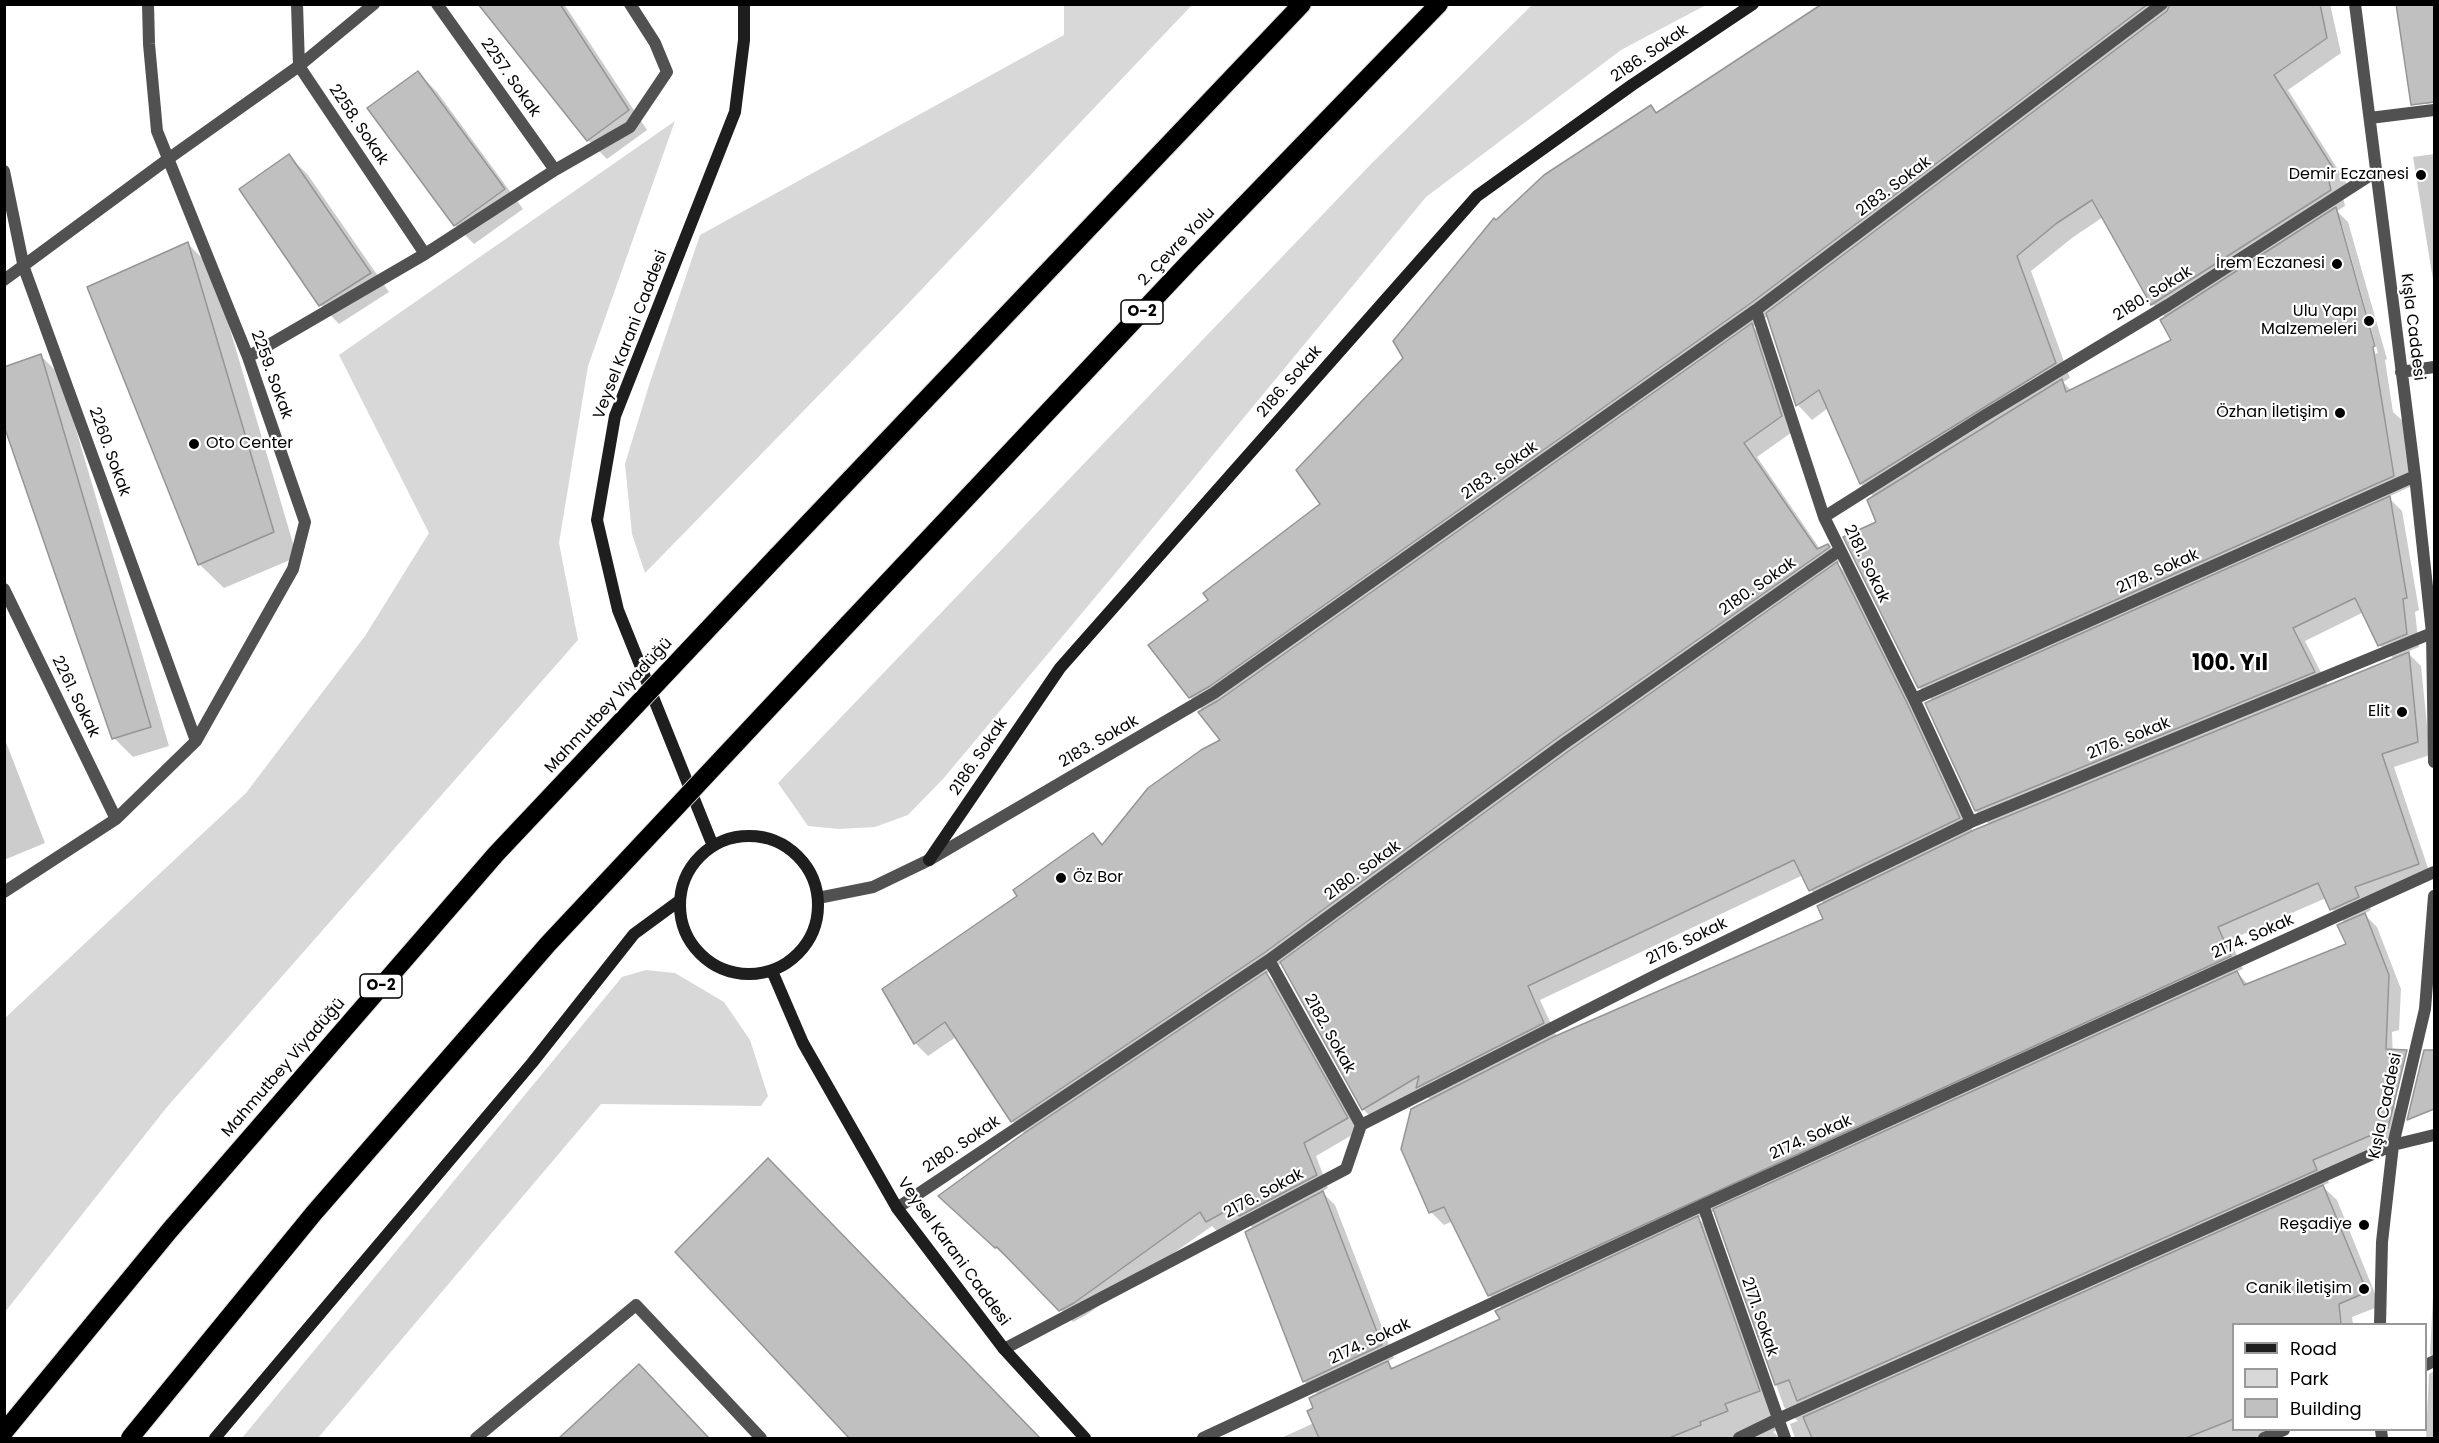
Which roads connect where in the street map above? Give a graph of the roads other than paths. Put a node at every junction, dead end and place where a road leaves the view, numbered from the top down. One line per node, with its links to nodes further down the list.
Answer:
1 (148, 4): 15 (street, 2259. Sokak)
2 (297, 4): 12 (street)
3 (374, 4): 12 (street)
4 (437, 4): 16 (street, 2257. Sokak)
5 (630, 4): 16 (street)
6 (744, 4): 37 (main road, Veysel Karani Caddesi)
7 (1302, 4): 56 (highway, Mahmutbey Viyadüğü / O-2, bridge)
8 (1439, 4): 57 (highway, 2. Çevre Yolu / O-2, bridge)
9 (1753, 4): 38 (main road, 2186. Sokak)
10 (2162, 4): 22 (street, 2183. Sokak)
11 (2355, 4): 14 (street, Kışla Caddesi)
12 (299, 66): 15 (street); 19 (street, 2258. Sokak)
13 (2434, 110): 14 (street)
14 (2370, 118): 18 (street, Kışla Caddesi)
15 (168, 159): 20 (street); 23 (street, 2259. Sokak)
16 (555, 170): 19 (street)
17 (4, 171): 20 (street, 2260. Sokak)
18 (2377, 171): 25 (street, Kışla Caddesi); 27 (street, 2180. Sokak)
19 (425, 254): 23 (street)
20 (24, 268): 21 (street); 33 (street, 2260. Sokak)
21 (4, 280)
22 (1756, 310): 27 (street, 2181. Sokak); 38 (street, 2183. Sokak)
23 (248, 357): 33 (street, 2259. Sokak)
24 (2434, 367): 25 (street)
25 (2401, 372): 26 (street, Kışla Caddesi)
26 (2415, 476): 29 (street, Kışla Caddesi); 32 (street, 2178. Sokak)
27 (1824, 518): 28 (street, 2181. Sokak)
28 (1840, 550): 32 (street, 2181. Sokak); 44 (street, 2180. Sokak)
29 (2430, 568): 31 (street, Kışla Caddesi)
30 (4, 589): 35 (street, 2261. Sokak)
31 (2432, 633): 34 (street, Kışla Caddesi); 36 (street, 2176. Sokak)
32 (1914, 699): 36 (street, 2181. Sokak)
33 (196, 741): 35 (street, 2259. Sokak)
34 (2434, 762)
35 (116, 819): 40 (street, 2259. Sokak)
36 (1971, 822): 47 (street, 2176. Sokak)
37 (713, 846): 42 (main road); 43 (main road)
38 (929, 860): 42 (street, 2183. Sokak)
39 (2434, 872): 50 (street, 2174. Sokak)
40 (4, 892)
41 (2434, 896): 46 (street, Kışla Caddesi)
42 (819, 898): 45 (main road)
43 (680, 901): 45 (main road); 58 (main road)
44 (1269, 960): 47 (street, 2182. Sokak); 51 (street, 2180. Sokak)
45 (772, 971): 51 (main road, Veysel Karani Caddesi)
46 (2430, 1008): 49 (street, Kışla Caddesi)
47 (1361, 1125): 53 (street, 2176. Sokak)
48 (2434, 1135): 49 (street)
49 (2393, 1145): 52 (street, Kışla Caddesi); 54 (street)
50 (1703, 1205): 54 (street, 2171. Sokak); 62 (street, 2174. Sokak)
51 (897, 1208): 53 (main road, Veysel Karani Caddesi)
52 (2380, 1323)
53 (1004, 1349): 61 (main road, Veysel Karani Caddesi)
54 (1778, 1419): 63 (street); 64 (street, 2171. Sokak)
55 (2281, 1431): 65 (street)
56 (4, 1432)
57 (130, 1438)
58 (215, 1438)
59 (476, 1438): 60 (street)
60 (760, 1438)
61 (1085, 1438)
62 (1203, 1438)
63 (1739, 1438)
64 (1785, 1438)
65 (2264, 1438)

